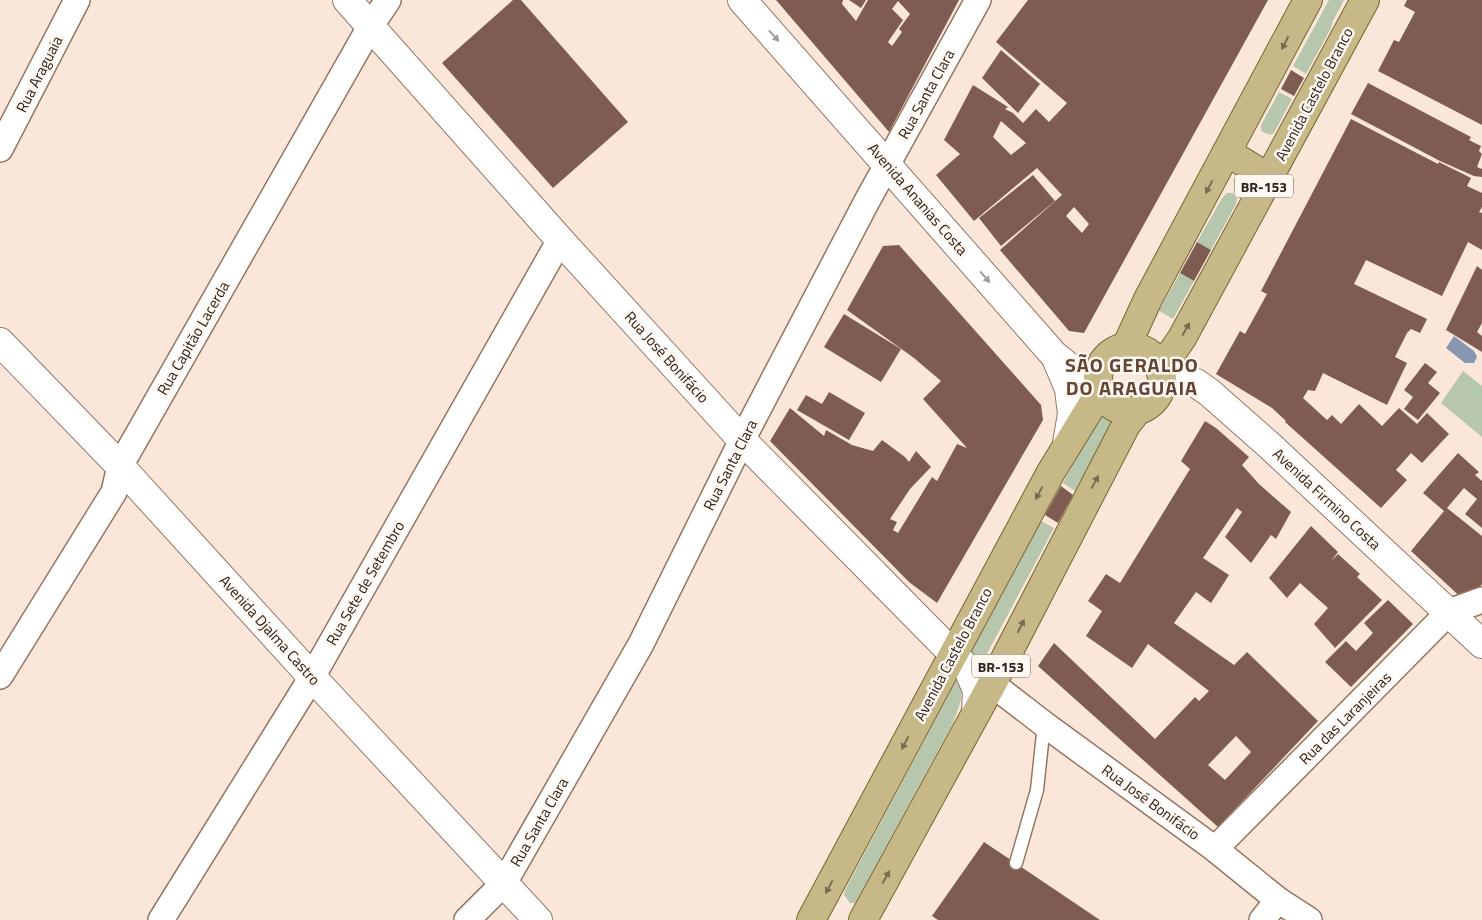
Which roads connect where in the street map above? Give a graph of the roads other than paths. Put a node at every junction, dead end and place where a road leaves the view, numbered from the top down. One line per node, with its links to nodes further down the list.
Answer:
1 (77, 0): 9 (street, Rua Araguaia)
2 (347, 0): 8 (street, Rua José Bonifácio)
3 (388, 0): 8 (street, Rua Capitão Lacerda)
4 (742, 0): 11 (street, Avenida Ananias Costa, one-way to 11)
5 (978, 0): 11 (street, Rua Santa Clara)
6 (1308, 0): 10 (main road, BR-153, one-way to 10)
7 (1364, 1): 12 (main road, Avenida Castelo Branco / BR-153)
8 (370, 26): 13 (street, Rua José Bonifácio); 22 (street, Rua Capitão Lacerda)
9 (0, 149)
10 (1227, 152): 12 (main road); 15 (main road, BR-153, one-way to 15)
11 (888, 164): 16 (street, Avenida Ananias Costa, one-way to 16); 20 (street, Rua Santa Clara)
12 (1269, 178): 17 (main road, Avenida Castelo Branco / BR-153, one-way to 12)
13 (560, 240): 20 (street, Rua José Bonifácio); 28 (street, Rua Sete de Setembro)
14 (0, 342): 22 (street, Avenida Djalma Castro)
15 (1126, 347): 17 (main road); 18 (main road)
16 (1054, 355): 18 (street, Avenida Ananias Costa); 21 (street)
17 (1160, 370): 19 (main road, BR-153); 24 (street, Avenida Firmino Costa)
18 (1100, 392): 19 (main road); 21 (main road, Avenida Castelo Branco / BR-153)
19 (1137, 411): 29 (main road, BR-153, one-way to 19)
20 (742, 440): 26 (street, Rua José Bonifácio); 34 (street, Rua Santa Clara)
21 (1067, 443): 26 (main road, Avenida Castelo Branco / BR-153, one-way to 26)
22 (120, 466): 27 (street, Rua Capitão Lacerda); 28 (street, Avenida Djalma Castro)
23 (1482, 600): 24 (street, Rua das Laranjeiras)
24 (1449, 612): 25 (street, Avenida Firmino Costa); 32 (street, Rua das Laranjeiras)
25 (1482, 644)
26 (953, 654): 30 (street, Rua José Bonifácio); 39 (main road, Avenida Castelo Branco / BR-153, one-way to 39)
27 (0, 676)
28 (312, 677): 34 (street, Avenida Djalma Castro); 36 (street, Rua Sete de Setembro)
29 (992, 684): 30 (main road, BR-153); 31 (street, Rua José Bonifácio)
30 (976, 713): 40 (main road, BR-153, one-way to 30)
31 (1044, 724): 32 (street, Rua José Bonifácio); 33 (lane)
32 (1216, 849): 35 (street, Rua José Bonifácio)
33 (1016, 863)
34 (504, 883): 37 (street, Rua Santa Clara); 38 (street, Avenida Djalma Castro)
35 (1278, 900): 41 (street); 42 (street, Rua José Bonifácio)
36 (161, 920)
37 (467, 920)
38 (538, 920)
39 (811, 920)
40 (863, 920)
41 (1262, 920)
42 (1309, 920)

